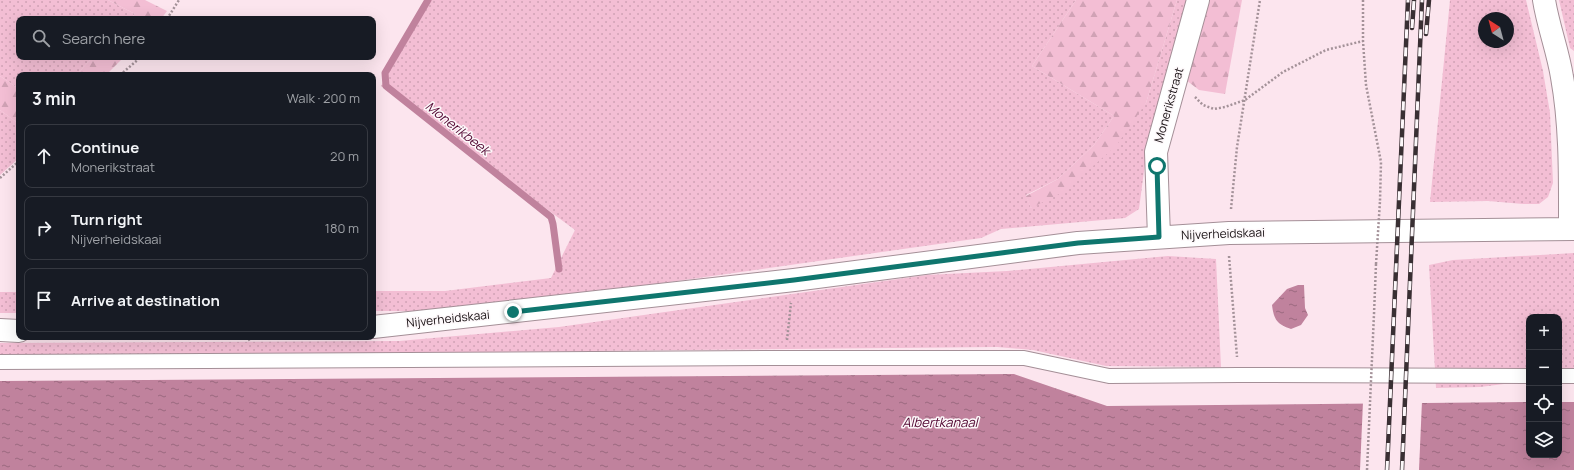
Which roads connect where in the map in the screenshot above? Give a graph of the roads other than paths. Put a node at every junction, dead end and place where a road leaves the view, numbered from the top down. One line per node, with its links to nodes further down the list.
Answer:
1 (1198, 0): 5 (street, Monerikstraat)
2 (1544, 0): 3 (street)
3 (1568, 75): 4 (street)
4 (1572, 229): 5 (street, Nijverheidskaai)
5 (1159, 237): 6 (street, Nijverheidskaai)
6 (376, 327)
7 (0, 330): 8 (street)
8 (16, 331)
9 (0, 362): 10 (lane)
10 (1526, 376)
11 (1562, 376): 12 (lane)
12 (1574, 376)

